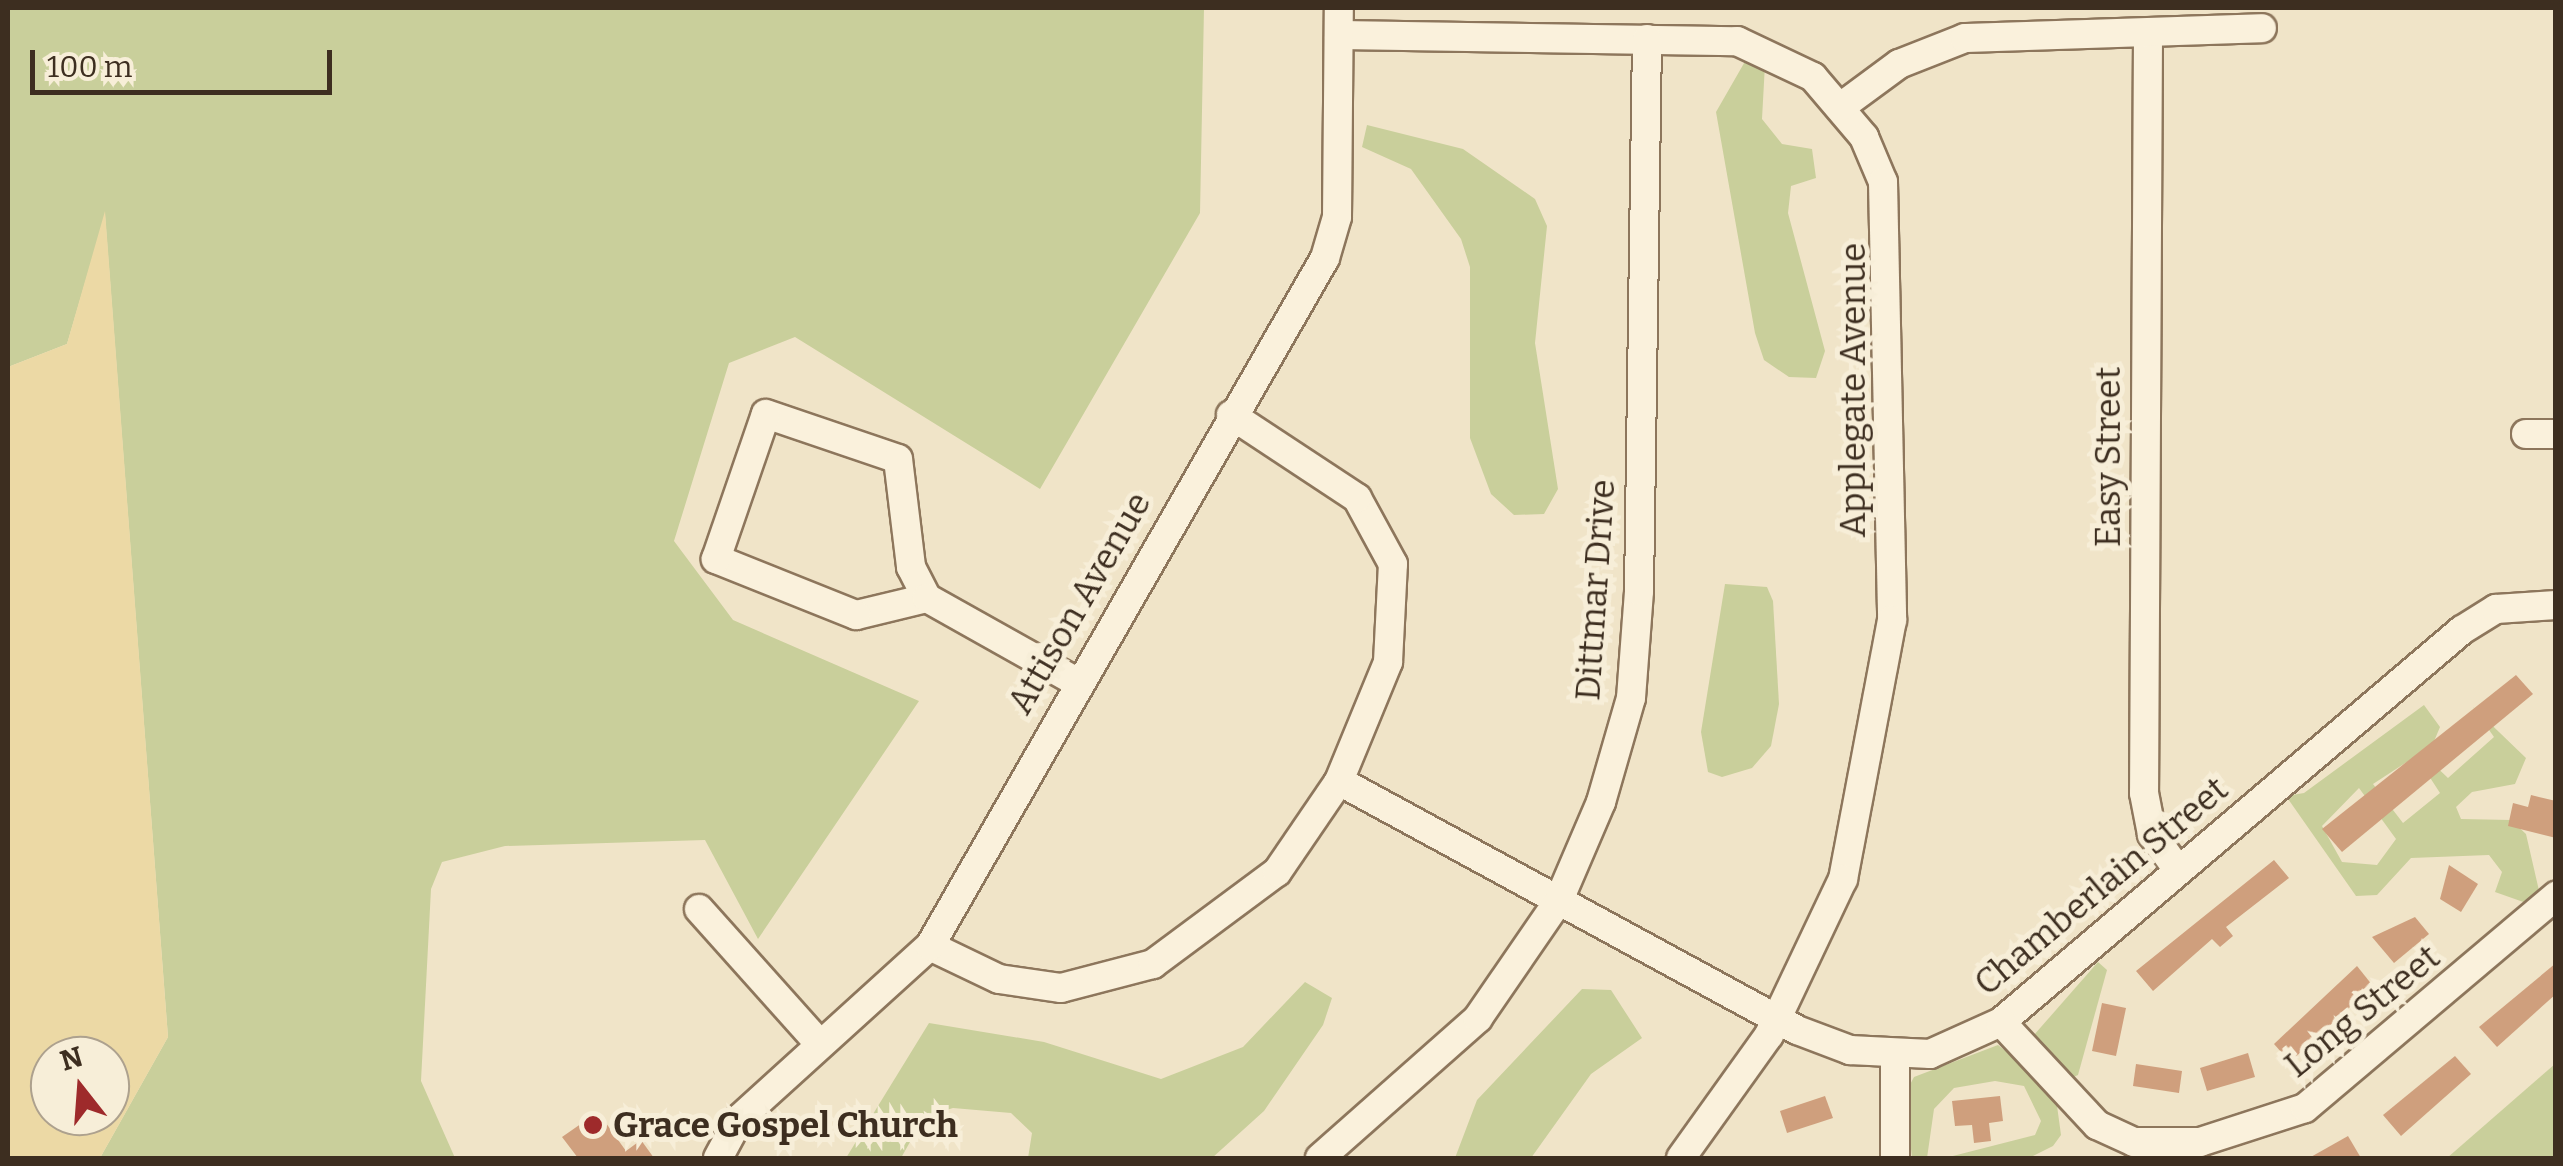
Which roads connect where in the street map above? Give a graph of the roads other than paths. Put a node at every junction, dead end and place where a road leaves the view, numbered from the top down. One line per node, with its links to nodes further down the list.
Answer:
1 (1339, 22): 4 (street, Applegate Avenue); 6 (street, Attison Avenue)
2 (2262, 28): 3 (street)
3 (2148, 36): 5 (street); 13 (street, Easy Street)
4 (1647, 39): 5 (street, Applegate Avenue); 15 (street, Dittmar Drive)
5 (1842, 106): 18 (street, Applegate Avenue)
6 (1231, 414): 11 (street, Attison Avenue); 12 (street)
7 (2526, 434): 8 (street)
8 (2556, 434)
9 (926, 598): 9 (street); 11 (street)
10 (2556, 605): 13 (street, Chamberlain Street)
11 (1075, 681): 17 (street, Attison Avenue)
12 (1338, 781): 15 (street, Chamberlain Street); 17 (street)
13 (2178, 870): 19 (street, Chamberlain Street)
14 (2556, 896): 19 (street, Long Street)
15 (1559, 900): 18 (street, Chamberlain Street); 23 (street, Dittmar Drive)
16 (699, 909): 20 (street)
17 (930, 946): 20 (street, Attison Avenue)
18 (1778, 1020): 21 (street, Chamberlain Street); 24 (street, Applegate Avenue)
19 (2002, 1022): 21 (street, Chamberlain Street)
20 (818, 1042): 22 (street, Attison Avenue)
21 (1895, 1057): 25 (street)
22 (718, 1158)
23 (1320, 1158)
24 (1681, 1158)
25 (1895, 1158)

